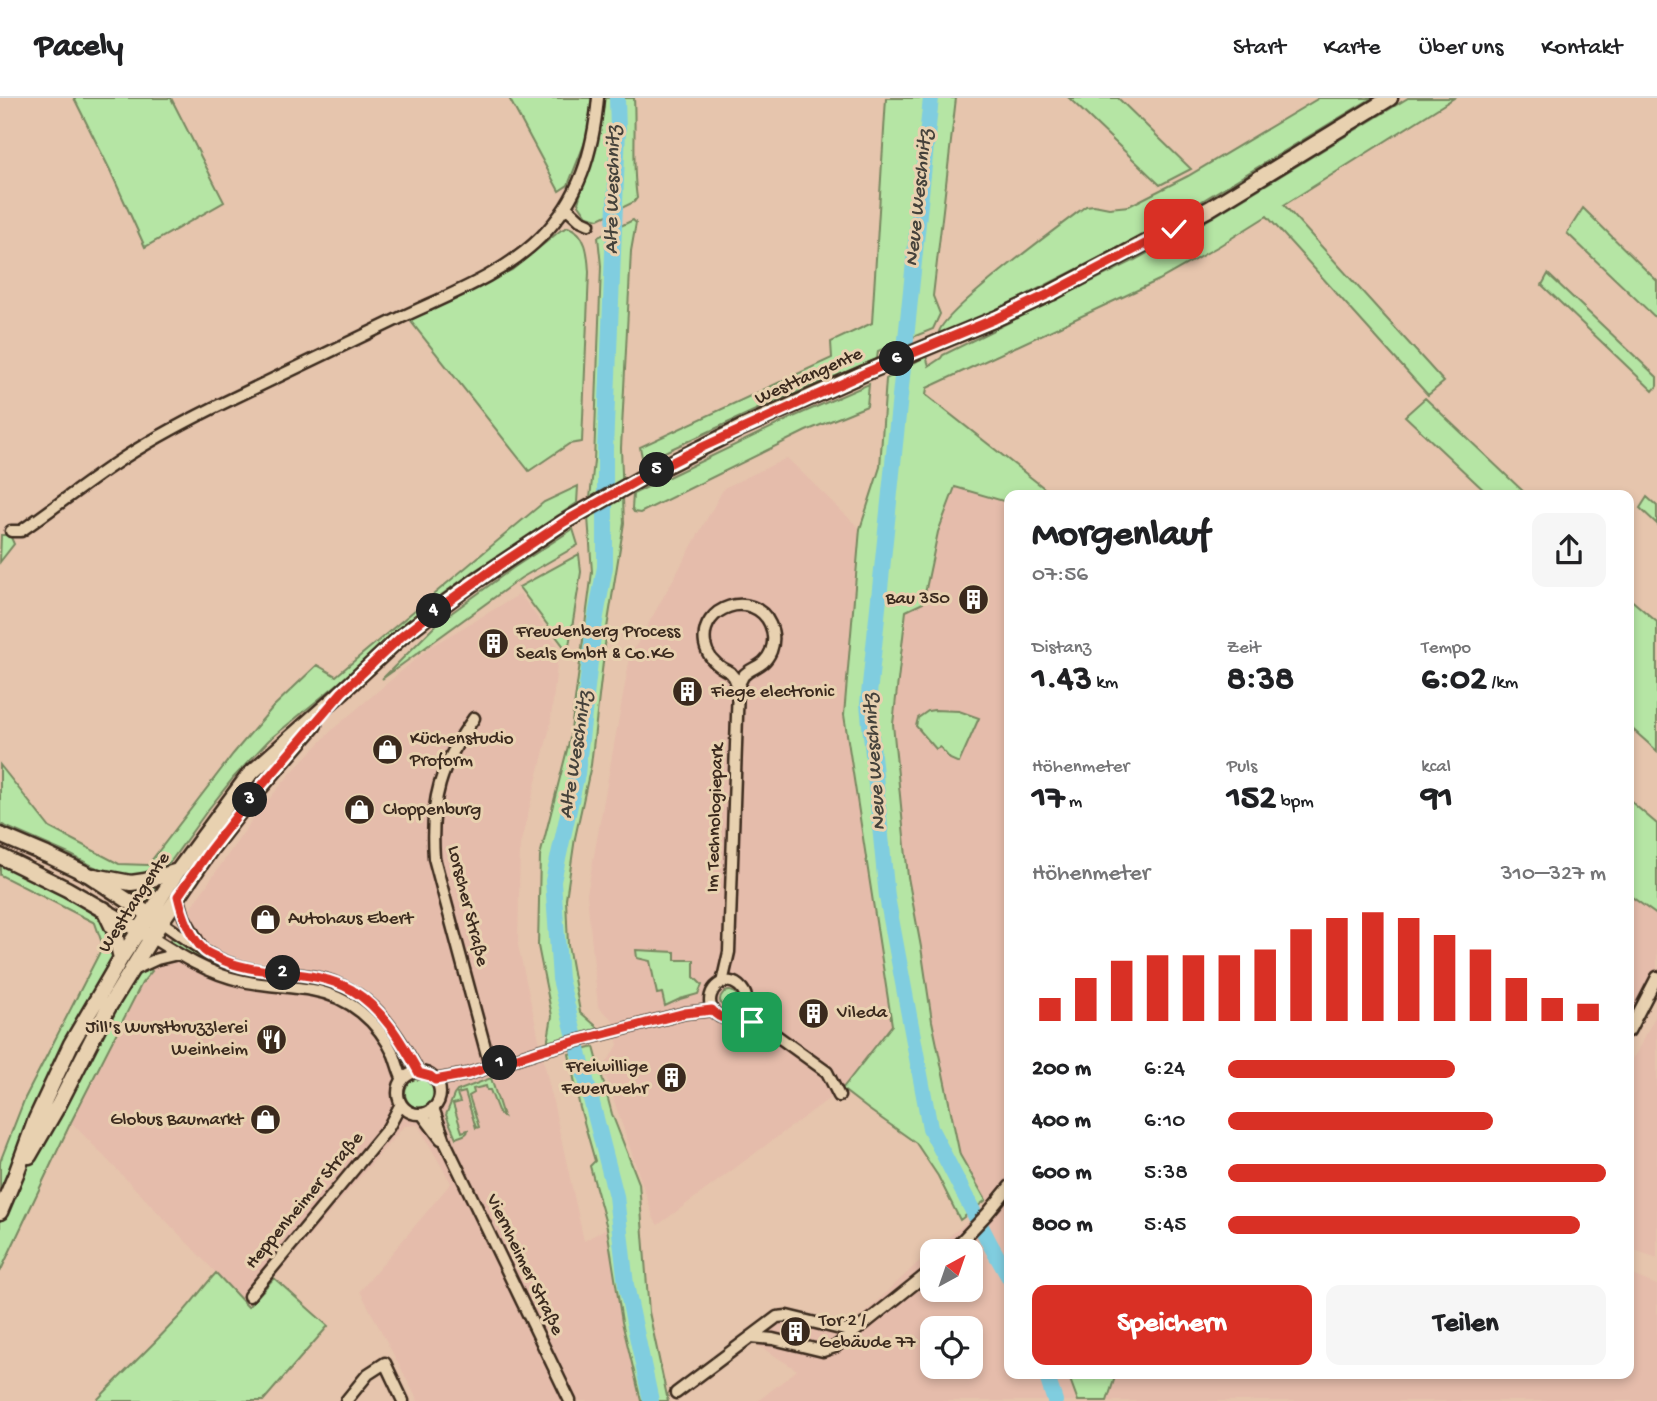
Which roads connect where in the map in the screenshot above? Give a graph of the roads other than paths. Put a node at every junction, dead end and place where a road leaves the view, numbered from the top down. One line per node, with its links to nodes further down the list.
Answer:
1 (598, 98): 3 (street)
2 (1390, 98): 7 (main road, Westtangente)
3 (566, 207): 4 (street); 5 (street)
4 (589, 224)
5 (11, 531)
6 (738, 686): 6 (street); 22 (street, Im Technologiepark)
7 (342, 692): 11 (main road, Westtangente); 13 (main road, Westtangente)
8 (474, 718): 26 (street, Lorscher Straße)
9 (0, 835): 12 (main road)
10 (0, 856): 14 (main road)
11 (178, 870): 12 (main road); 15 (main road, Westtangente)
12 (89, 875): 15 (main road)
13 (178, 896): 15 (main road, Westtangente); 17 (street)
14 (104, 909): 16 (main road); 19 (main road)
15 (155, 918): 16 (main road, Westtangente); 17 (street)
16 (144, 933): 18 (street); 19 (main road, Westtangente); 20 (main road, Westtangente)
17 (203, 950): 27 (street)
18 (178, 954): 20 (street); 29 (street)
19 (121, 958): 39 (main road, Westtangente)
20 (130, 972): 39 (main road, Westtangente)
21 (1657, 977): 25 (street)
22 (728, 983): 23 (street); 24 (street)
23 (710, 1004): 24 (street); 26 (street)
24 (742, 1011): 32 (street)
25 (1634, 1021)
26 (490, 1066): 28 (street)
27 (419, 1073): 29 (street); 30 (street)
28 (468, 1074): 30 (street); 31 (street)
29 (403, 1080): 33 (street)
30 (435, 1080): 31 (street)
31 (439, 1091): 34 (street)
32 (839, 1096)
33 (401, 1104): 35 (street); 37 (street, Heppenheimer Straße)
34 (433, 1108): 36 (street); 38 (street, Viernheimer Straße)
35 (410, 1112): 36 (street); 37 (street, Heppenheimer Straße)
36 (422, 1114): 38 (street, Viernheimer Straße)
37 (388, 1128): 44 (street, Heppenheimer Straße)
38 (446, 1144): 50 (street, Viernheimer Straße)
39 (16, 1174): 41 (main road, Westtangente)
40 (1004, 1193): 42 (street)
41 (0, 1212)
42 (964, 1239)
43 (920, 1279): 45 (street)
44 (249, 1296)
45 (853, 1332): 46 (street); 46 (street)
46 (750, 1337): 47 (street)
47 (676, 1393)
48 (346, 1401): 49 (street)
49 (403, 1401)
50 (570, 1401)

